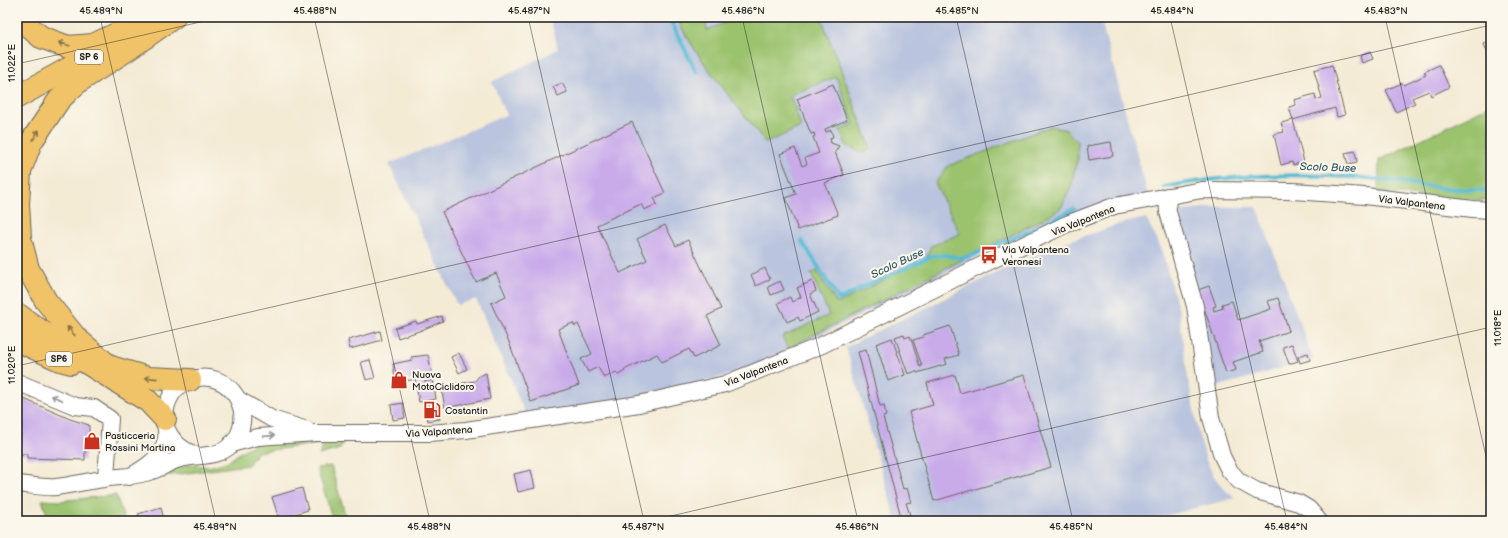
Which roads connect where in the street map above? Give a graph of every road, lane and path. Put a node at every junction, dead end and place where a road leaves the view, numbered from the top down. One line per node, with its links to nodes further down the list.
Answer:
1 (17, 17): 2 (highway, one-way to 1)
2 (152, 17)
3 (162, 17): 5 (highway, SP 6)
4 (174, 17): 10 (highway, SP6, one-way to 4)
5 (17, 97)
6 (1166, 196): 7 (street, Via Valpantena); 15 (street, Via Valpantena); 21 (street)
7 (1491, 210)
8 (17, 314): 10 (highway, SP6)
9 (17, 340): 10 (highway, SP6)
10 (106, 370): 11 (highway, SP6, one-way to 10); 14 (highway, SP6)
11 (190, 380): 13 (street, Via Valpantena); 14 (street, Via Valpantena)
12 (17, 382): 19 (street, one-way to 12)
13 (239, 400): 15 (street, Via Valpantena); 16 (street, Via Valpantena)
14 (165, 422): 17 (street); 18 (street, Via Valpantena)
15 (316, 433): 16 (street, Via Valpantena, one-way to 15)
16 (231, 444): 17 (street, Via Valpantena)
17 (198, 456): 18 (street, Via Valpantena)
18 (129, 477): 19 (street, Via Valpantena)
19 (106, 478): 20 (street, Via Valpantena)
20 (17, 484)
21 (1319, 521)

